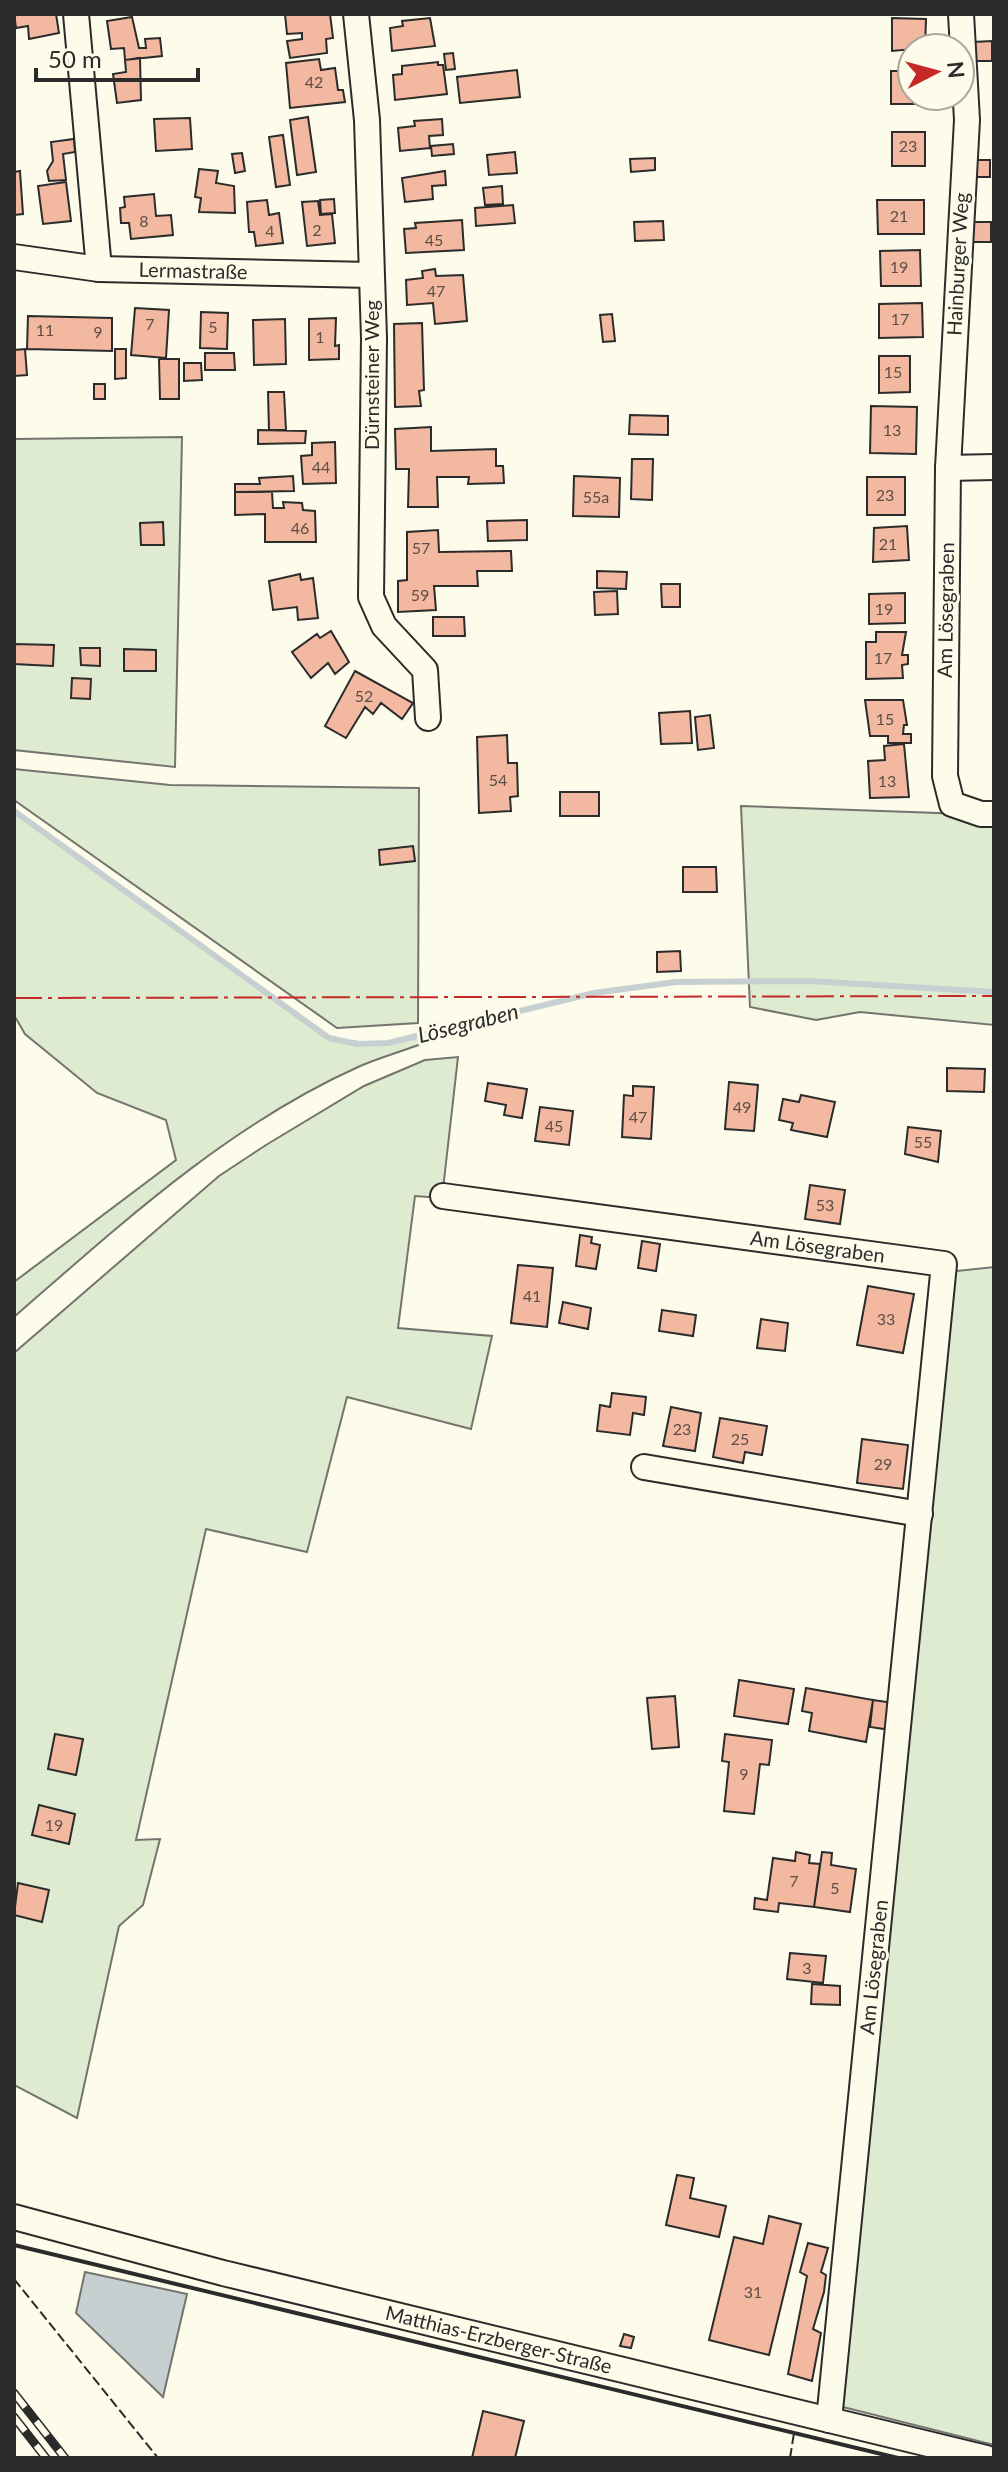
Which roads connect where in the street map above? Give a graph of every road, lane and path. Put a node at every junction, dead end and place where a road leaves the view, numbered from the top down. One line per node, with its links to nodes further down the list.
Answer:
1 (76, 14): 5 (street)
2 (356, 14): 6 (street, Dürnsteiner Weg)
3 (961, 14): 8 (street, Hainburger Weg)
4 (14, 257): 5 (street, Lermastraße)
5 (99, 269): 6 (street, Lermastraße)
6 (371, 275): 9 (street, Dürnsteiner Weg)
7 (994, 467): 8 (street)
8 (948, 468): 10 (street, Am Lösegraben)
9 (428, 718)
10 (994, 814)
11 (443, 1196): 13 (street, Am Lösegraben)
12 (644, 1467): 13 (street)
13 (920, 1514): 15 (street, Am Lösegraben)
14 (14, 2217): 15 (street, Matthias-Erzberger-Straße)
15 (829, 2420): 16 (street, Matthias-Erzberger-Straße)
16 (931, 2452): 17 (street, Matthias-Erzberger-Straße)
17 (986, 2458)

